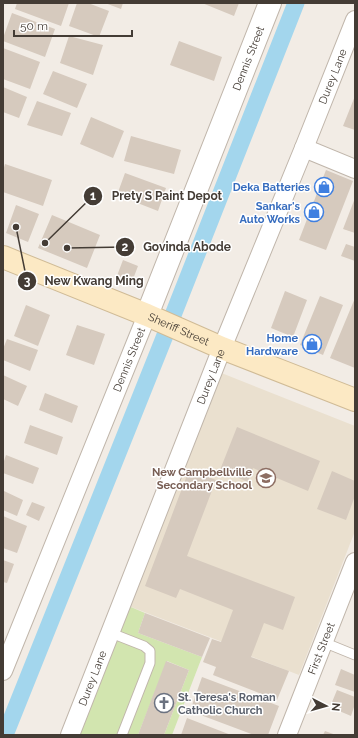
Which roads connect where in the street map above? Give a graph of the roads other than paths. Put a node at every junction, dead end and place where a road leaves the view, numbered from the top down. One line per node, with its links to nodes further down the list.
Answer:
1 (270, 3): 6 (street, Dennis Street)
2 (355, 20): 3 (street, Durey Lane)
3 (304, 148): 4 (street); 7 (street, Durey Lane)
4 (355, 169)
5 (3, 256): 6 (main road, Sheriff Street)
6 (147, 316): 7 (main road, Sheriff Street); 13 (street, Dennis Street)
7 (222, 348): 8 (main road, Sheriff Street); 10 (street, Durey Lane)
8 (355, 400)
9 (355, 562): 11 (street, First Street)
10 (110, 633): 14 (street, Durey Lane); 15 (lane)
11 (323, 642): 12 (lane); 16 (street, First Street)
12 (355, 655)
13 (3, 671)
14 (70, 735)
15 (122, 735)
16 (287, 735)

